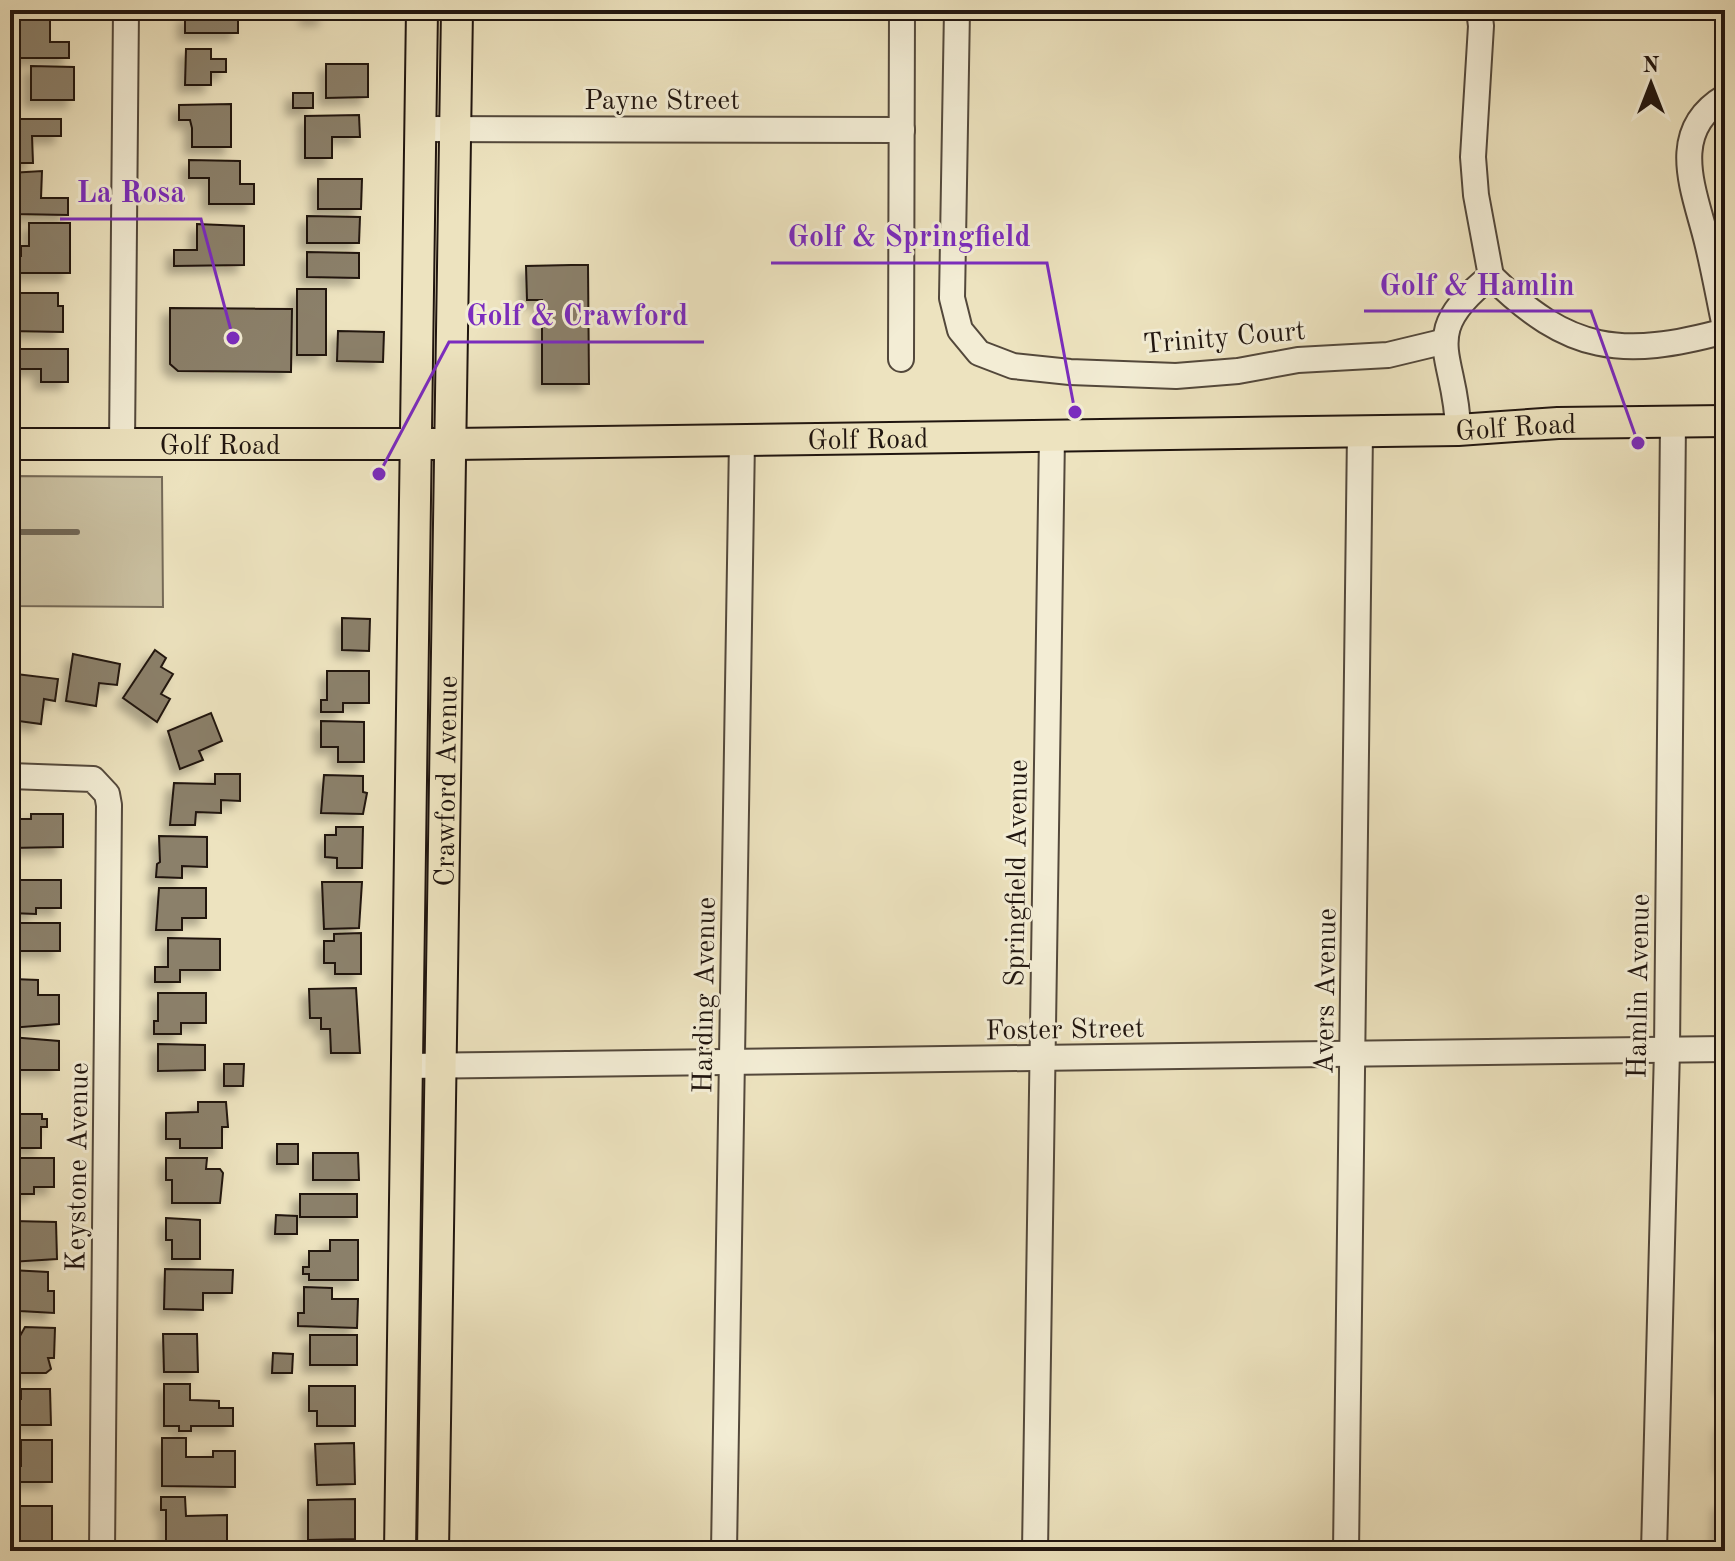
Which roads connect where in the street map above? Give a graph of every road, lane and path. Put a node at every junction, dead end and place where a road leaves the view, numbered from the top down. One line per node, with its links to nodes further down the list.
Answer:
1 (126, 10): 22 (street)
2 (422, 10): 8 (main road, Crawford Avenue)
3 (457, 10): 9 (main road, Crawford Avenue)
4 (902, 10): 10 (street)
5 (957, 10): 13 (street, Trinity Court)
6 (1479, 10): 11 (street)
7 (1725, 97): 12 (street)
8 (421, 129): 9 (street, Payne Street); 23 (main road, Crawford Avenue)
9 (456, 129): 10 (street, Payne Street); 24 (main road, Crawford Avenue)
10 (902, 130): 14 (street)
11 (1491, 276): 12 (street); 13 (street)
12 (1725, 329)
13 (1442, 342): 17 (street)
14 (901, 359)
15 (1673, 421): 16 (main road, Golf Road); 17 (main road, Golf Road); 27 (street, Hamlin Avenue)
16 (1725, 421)
17 (1458, 430): 18 (main road, Golf Road)
18 (1360, 432): 19 (main road, Golf Road); 28 (street, Avers Avenue)
19 (1052, 436): 20 (main road, Golf Road); 29 (street, Springfield Avenue)
20 (742, 440): 24 (main road, Golf Road); 30 (street, Harding Avenue)
21 (10, 444): 22 (main road, Golf Road)
22 (122, 444): 23 (main road, Golf Road)
23 (417, 444): 24 (main road, Golf Road); 31 (main road, Crawford Avenue)
24 (453, 444): 32 (main road, Crawford Avenue)
25 (10, 776): 33 (street, Keystone Avenue)
26 (1725, 1049): 27 (street, Foster Street)
27 (1667, 1050): 28 (street, Foster Street); 39 (street, Hamlin Avenue)
28 (1353, 1054): 29 (street, Foster Street); 38 (street, Avers Avenue)
29 (1042, 1058): 30 (street, Foster Street); 37 (street, Springfield Avenue)
30 (732, 1062): 32 (street, Foster Street); 36 (street, Harding Avenue)
31 (406, 1066): 32 (street, Foster Street); 34 (main road, Crawford Avenue)
32 (441, 1066): 35 (main road, Crawford Avenue)
33 (102, 1551)
34 (400, 1551)
35 (433, 1551)
36 (724, 1551)
37 (1035, 1551)
38 (1346, 1551)
39 (1654, 1551)

